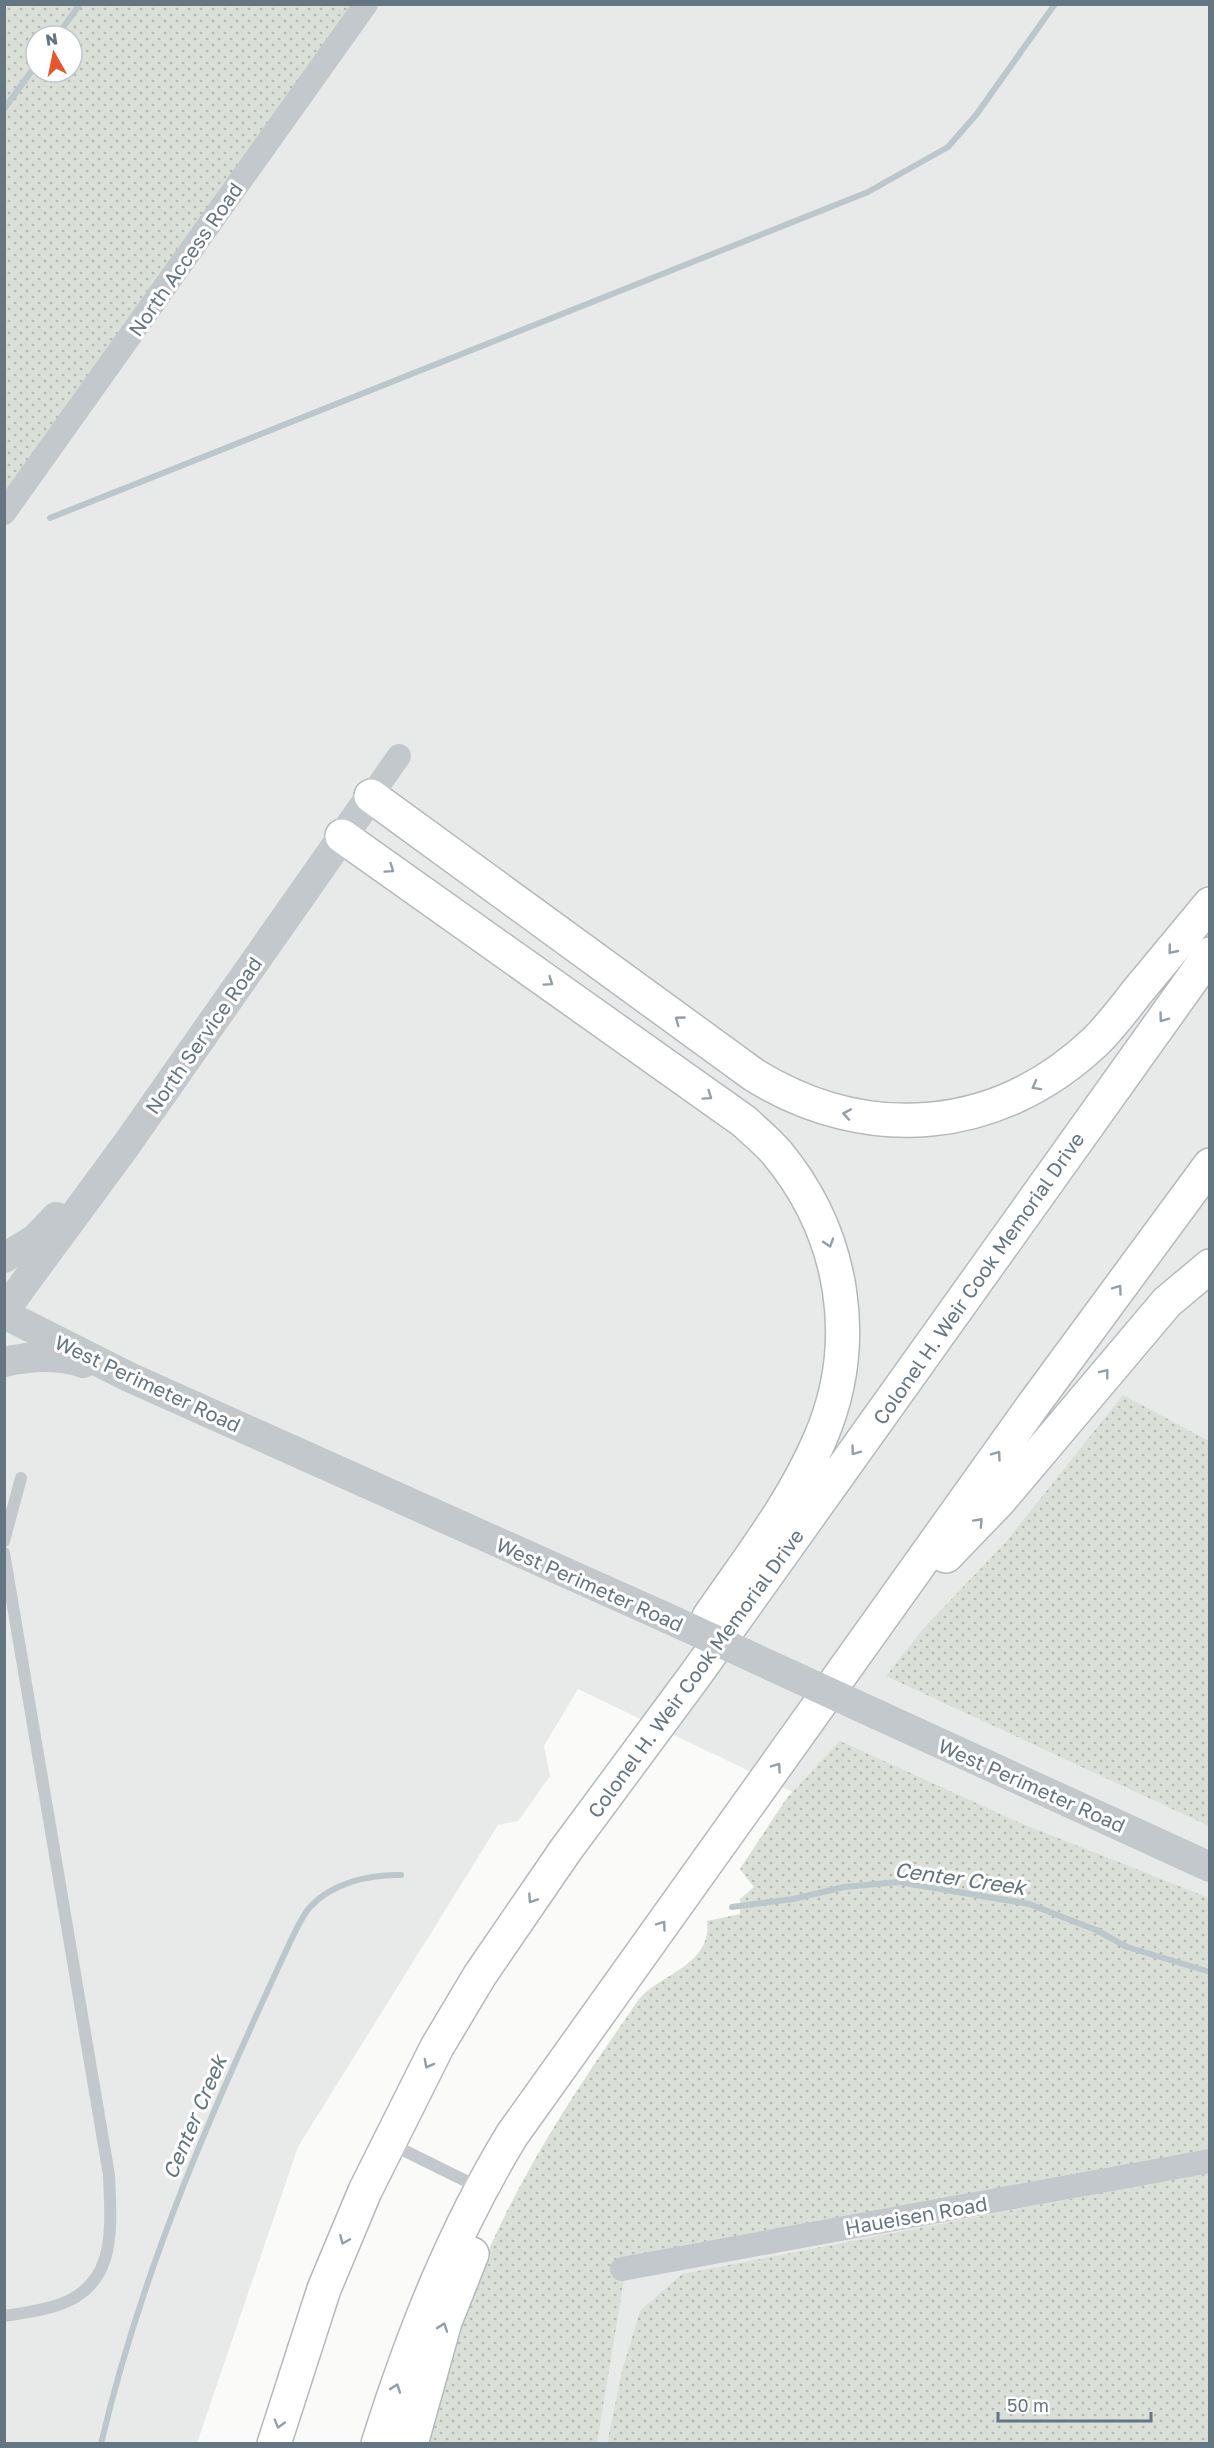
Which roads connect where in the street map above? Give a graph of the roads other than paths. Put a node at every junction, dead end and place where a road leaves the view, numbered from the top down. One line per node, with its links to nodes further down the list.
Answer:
1 (366, 4): 2 (street, North Access Road)
2 (4, 513)
3 (399, 756): 4 (street, North Service Road)
4 (370, 796): 5 (street, North Service Road); 6 (highway, one-way to 4)
5 (342, 836): 8 (street, North Service Road); 19 (highway, one-way to 19)
6 (1209, 904)
7 (1209, 954): 19 (highway, Colonel H. Weir Cook Memorial Drive, one-way to 19)
8 (127, 1144): 10 (street); 12 (street, North Service Road)
9 (1209, 1165): 18 (highway, one-way to 9)
10 (4, 1258)
11 (1209, 1266): 18 (highway, one-way to 11)
12 (4, 1312): 14 (street, West Perimeter Road)
13 (4, 1362): 14 (street)
14 (129, 1377): 20 (street, West Perimeter Road, bridge)
15 (21, 1478): 16 (lane)
16 (4, 1541)
17 (4, 1553): 26 (lane)
18 (866, 1640): 21 (highway, one-way to 18)
19 (565, 1851): 22 (highway, Colonel H. Weir Cook Memorial Drive, one-way to 22)
20 (1209, 1867)
21 (628, 1972): 24 (highway); 29 (highway, one-way to 21)
22 (387, 2142): 24 (lane); 27 (highway, Colonel H. Weir Cook Memorial Drive, one-way to 27)
23 (1209, 2161): 25 (street, Haueisen Road)
24 (481, 2189): 28 (highway, one-way to 24)
25 (622, 2269)
26 (4, 2316)
27 (274, 2444)
28 (378, 2444)
29 (411, 2444)

